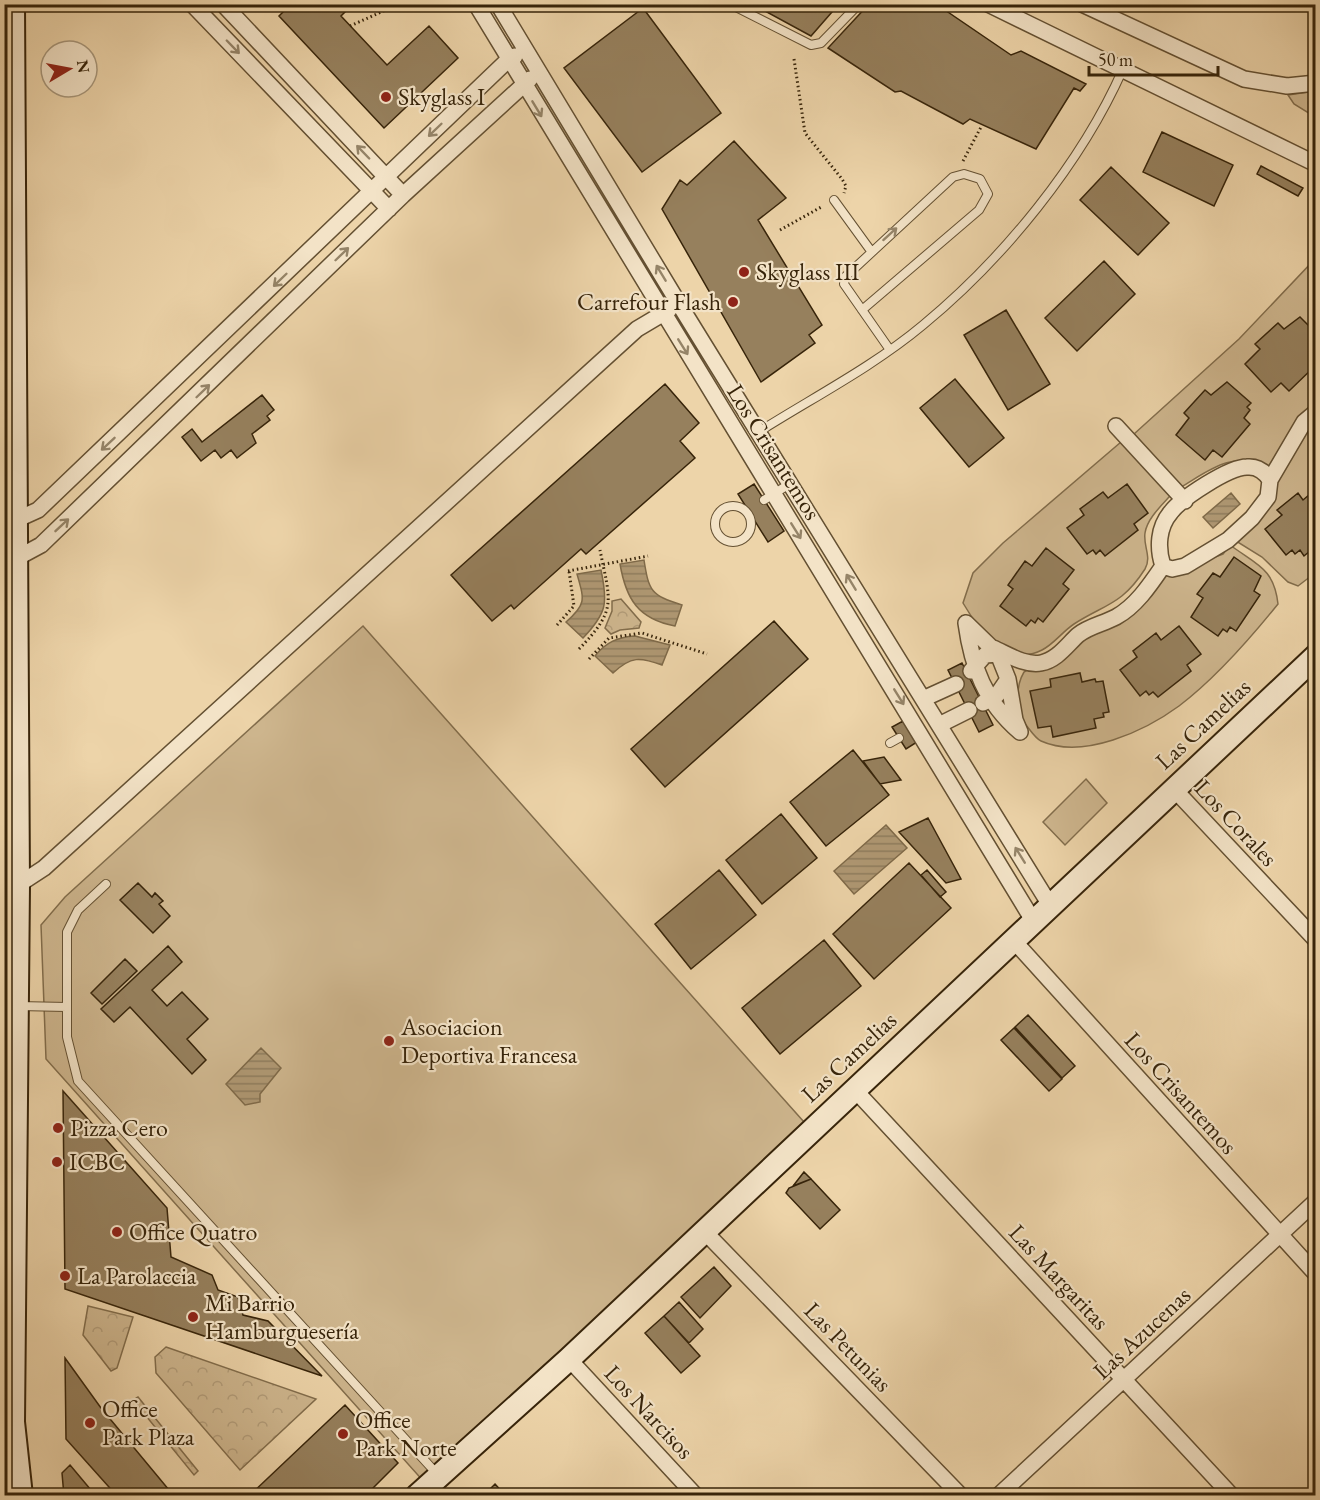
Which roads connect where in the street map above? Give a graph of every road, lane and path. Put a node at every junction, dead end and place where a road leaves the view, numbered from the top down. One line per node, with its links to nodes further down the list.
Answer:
1 (13, 4): 43 (street)
2 (223, 4): 22 (street, one-way to 2)
3 (399, 4): 11 (path)
4 (476, 4): 14 (street, Los Crisantemos)
5 (498, 4): 12 (street, Los Crisantemos)
6 (730, 4): 7 (lane)
7 (859, 4)
8 (988, 4): 15 (street)
9 (1082, 4): 17 (street)
10 (200, 7): 23 (street, one-way to 23)
11 (350, 26)
12 (526, 50): 14 (street); 16 (street, Los Crisantemos)
13 (794, 59): 25 (path)
14 (508, 60): 18 (street, Los Crisantemos); 22 (street, one-way to 22)
15 (1123, 69): 20 (street); 32 (lane)
16 (539, 72): 18 (street); 29 (street, Los Crisantemos, one-way to 16)
17 (1316, 83)
18 (522, 84): 24 (street); 31 (street, Los Crisantemos, one-way to 31)
19 (981, 127): 21 (path)
20 (1316, 165)
21 (959, 174): 28 (lane, one-way to 21); 30 (lane)
22 (386, 177): 23 (street); 24 (street)
23 (371, 192): 26 (street); 34 (street, one-way to 34)
24 (403, 195): 26 (street)
25 (834, 200): 27 (path); 28 (lane)
26 (389, 209): 37 (street, one-way to 26)
27 (780, 230)
28 (871, 251): 30 (lane)
29 (679, 304): 31 (street); 36 (street, Los Crisantemos)
30 (862, 310): 32 (lane)
31 (662, 313): 40 (street, Los Crisantemos, one-way to 40); 69 (street)
32 (890, 350): 36 (lane)
33 (1316, 412): 38 (street)
34 (130, 424): 37 (street); 43 (street, one-way to 43)
35 (1116, 426): 41 (street)
36 (760, 431): 39 (street, Los Crisantemos)
37 (149, 443): 46 (street, one-way to 37)
38 (1270, 480): 41 (street); 48 (street)
39 (791, 483): 40 (lane); 49 (street, Los Crisantemos, one-way to 39)
40 (769, 497): 50 (street, Los Crisantemos, one-way to 50)
41 (1185, 501): 48 (street)
42 (747, 511): 42 (lane)
43 (16, 520): 46 (street)
44 (600, 550): 47 (path)
45 (648, 556): 47 (path)
46 (15, 559): 69 (street)
47 (603, 565): 51 (path); 52 (path)
48 (1162, 566): 53 (street)
49 (869, 611): 50 (street); 60 (street, Los Crisantemos)
50 (852, 621): 64 (street, Los Crisantemos, one-way to 64)
51 (557, 624)
52 (579, 649)
53 (996, 651): 57 (street); 57 (street); 58 (street)
54 (707, 654): 56 (path)
55 (1316, 656): 67 (street, Las Camelias)
56 (589, 659)
57 (971, 671): 61 (street)
58 (1008, 679): 61 (street); 61 (street)
59 (956, 684): 60 (street)
60 (923, 699): 63 (street, Los Crisantemos)
61 (987, 701)
62 (969, 710): 63 (street)
63 (935, 719): 64 (street); 70 (street, Los Crisantemos, one-way to 63)
64 (912, 728): 71 (street, Los Crisantemos)
65 (899, 738): 66 (lane)
66 (890, 743)
67 (1173, 789): 70 (street, Las Camelias); 72 (street, Los Corales)
68 (106, 884): 75 (lane)
69 (18, 885): 74 (street)
70 (1050, 905): 71 (street, Las Camelias)
71 (1034, 922): 73 (street, Las Camelias)
72 (1316, 940)
73 (1014, 941): 76 (street, Las Camelias); 79 (street, Los Crisantemos)
74 (17, 1006): 75 (lane); 85 (street)
75 (67, 1007): 83 (lane)
76 (854, 1089): 78 (street, Las Camelias); 82 (street, Las Margaritas)
77 (1316, 1201): 79 (street, Las Azucenas)
78 (703, 1230): 81 (street, Las Camelias); 87 (street, Las Petunias)
79 (1279, 1235): 80 (street, Los Crisantemos); 82 (street, Las Azucenas)
80 (1316, 1274)
81 (569, 1359): 83 (street, Las Camelias); 86 (street, Los Narcisos)
82 (1125, 1380): 88 (street, Las Azucenas); 89 (street, Las Margaritas)
83 (439, 1476): 84 (street, Las Camelias)
84 (418, 1495)
85 (21, 1496)
86 (696, 1496)
87 (961, 1496)
88 (998, 1496)
89 (1232, 1496)

